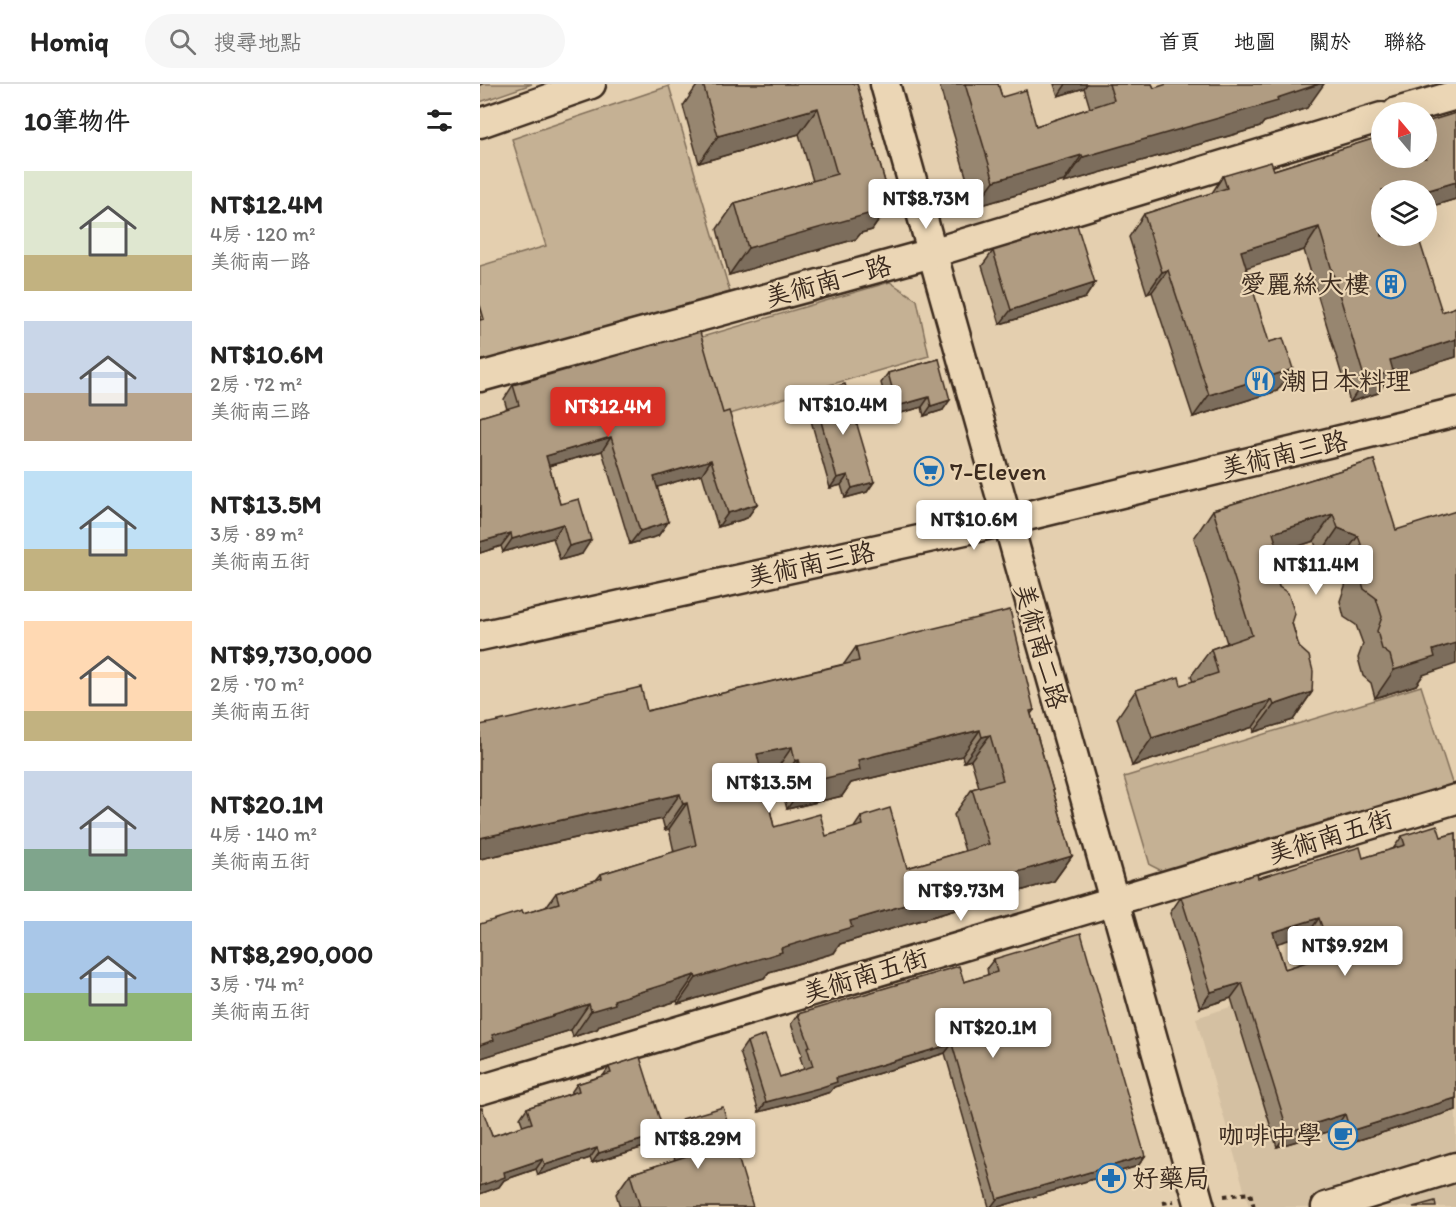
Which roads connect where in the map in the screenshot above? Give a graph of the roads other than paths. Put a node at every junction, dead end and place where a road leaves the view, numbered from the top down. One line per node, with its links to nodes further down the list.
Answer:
1 (591, 84): 6 (street)
2 (885, 84): 7 (street, 美術南二路)
3 (1456, 95): 4 (street)
4 (1432, 102)
5 (1371, 120): 7 (street, 美術南一路)
6 (480, 123)
7 (932, 253): 8 (street, 美術南一路); 10 (street, 美術南二路)
8 (480, 377)
9 (1456, 412): 10 (street, 美術南三路)
10 (1006, 520): 11 (street, 美術南三路); 13 (street, 美術南二路)
11 (480, 636)
12 (1456, 799): 13 (street, 美術南五街)
13 (1113, 901): 14 (street, 美術南五街); 16 (street, 美術南二路)
14 (480, 1090)
15 (1456, 1167): 17 (street)
16 (1200, 1207)
17 (1326, 1207)

